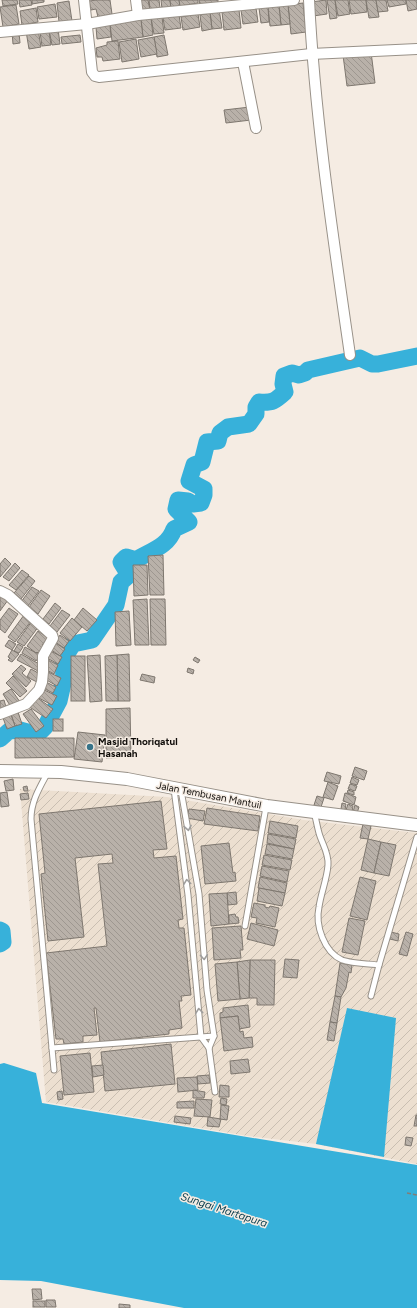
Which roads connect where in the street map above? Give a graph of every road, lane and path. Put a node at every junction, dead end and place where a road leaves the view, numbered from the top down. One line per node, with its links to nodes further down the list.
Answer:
1 (84, 0): 6 (street)
2 (136, 0): 5 (street)
3 (294, 0): 5 (street)
4 (309, 0): 9 (street)
5 (138, 15): 6 (street)
6 (87, 24): 7 (street); 10 (street)
7 (0, 32)
8 (417, 49): 9 (street)
9 (311, 54): 10 (street); 12 (street)
10 (243, 62): 11 (street)
11 (256, 128)
12 (350, 355)
13 (0, 591): 14 (street)
14 (0, 714)
15 (0, 771): 16 (street, Jalan Tembusan Mantuil)
16 (48, 772): 17 (street, Jalan Tembusan Mantuil); 31 (lane)
17 (178, 789): 18 (street, Jalan Tembusan Mantuil); 22 (lane, one-way to 22); 23 (lane, one-way to 17)
18 (266, 806): 19 (street, Jalan Tembusan Mantuil); 24 (lane)
19 (314, 812): 20 (street, Jalan Tembusan Mantuil); 25 (lane)
20 (417, 825)
21 (417, 837): 25 (lane)
22 (200, 894): 23 (lane); 26 (lane, one-way to 26)
23 (188, 895): 27 (lane)
24 (245, 926)
25 (379, 965): 28 (lane)
26 (207, 990): 27 (lane); 29 (lane)
27 (197, 991): 30 (lane, one-way to 27)
28 (371, 996)
29 (214, 1036): 30 (lane); 32 (lane)
30 (201, 1037): 31 (lane); 32 (lane)
31 (52, 1048): 33 (lane)
32 (209, 1048): 34 (lane)
33 (54, 1070)
34 (215, 1092)
35 (407, 1194): 36 (path)
36 (417, 1195)

